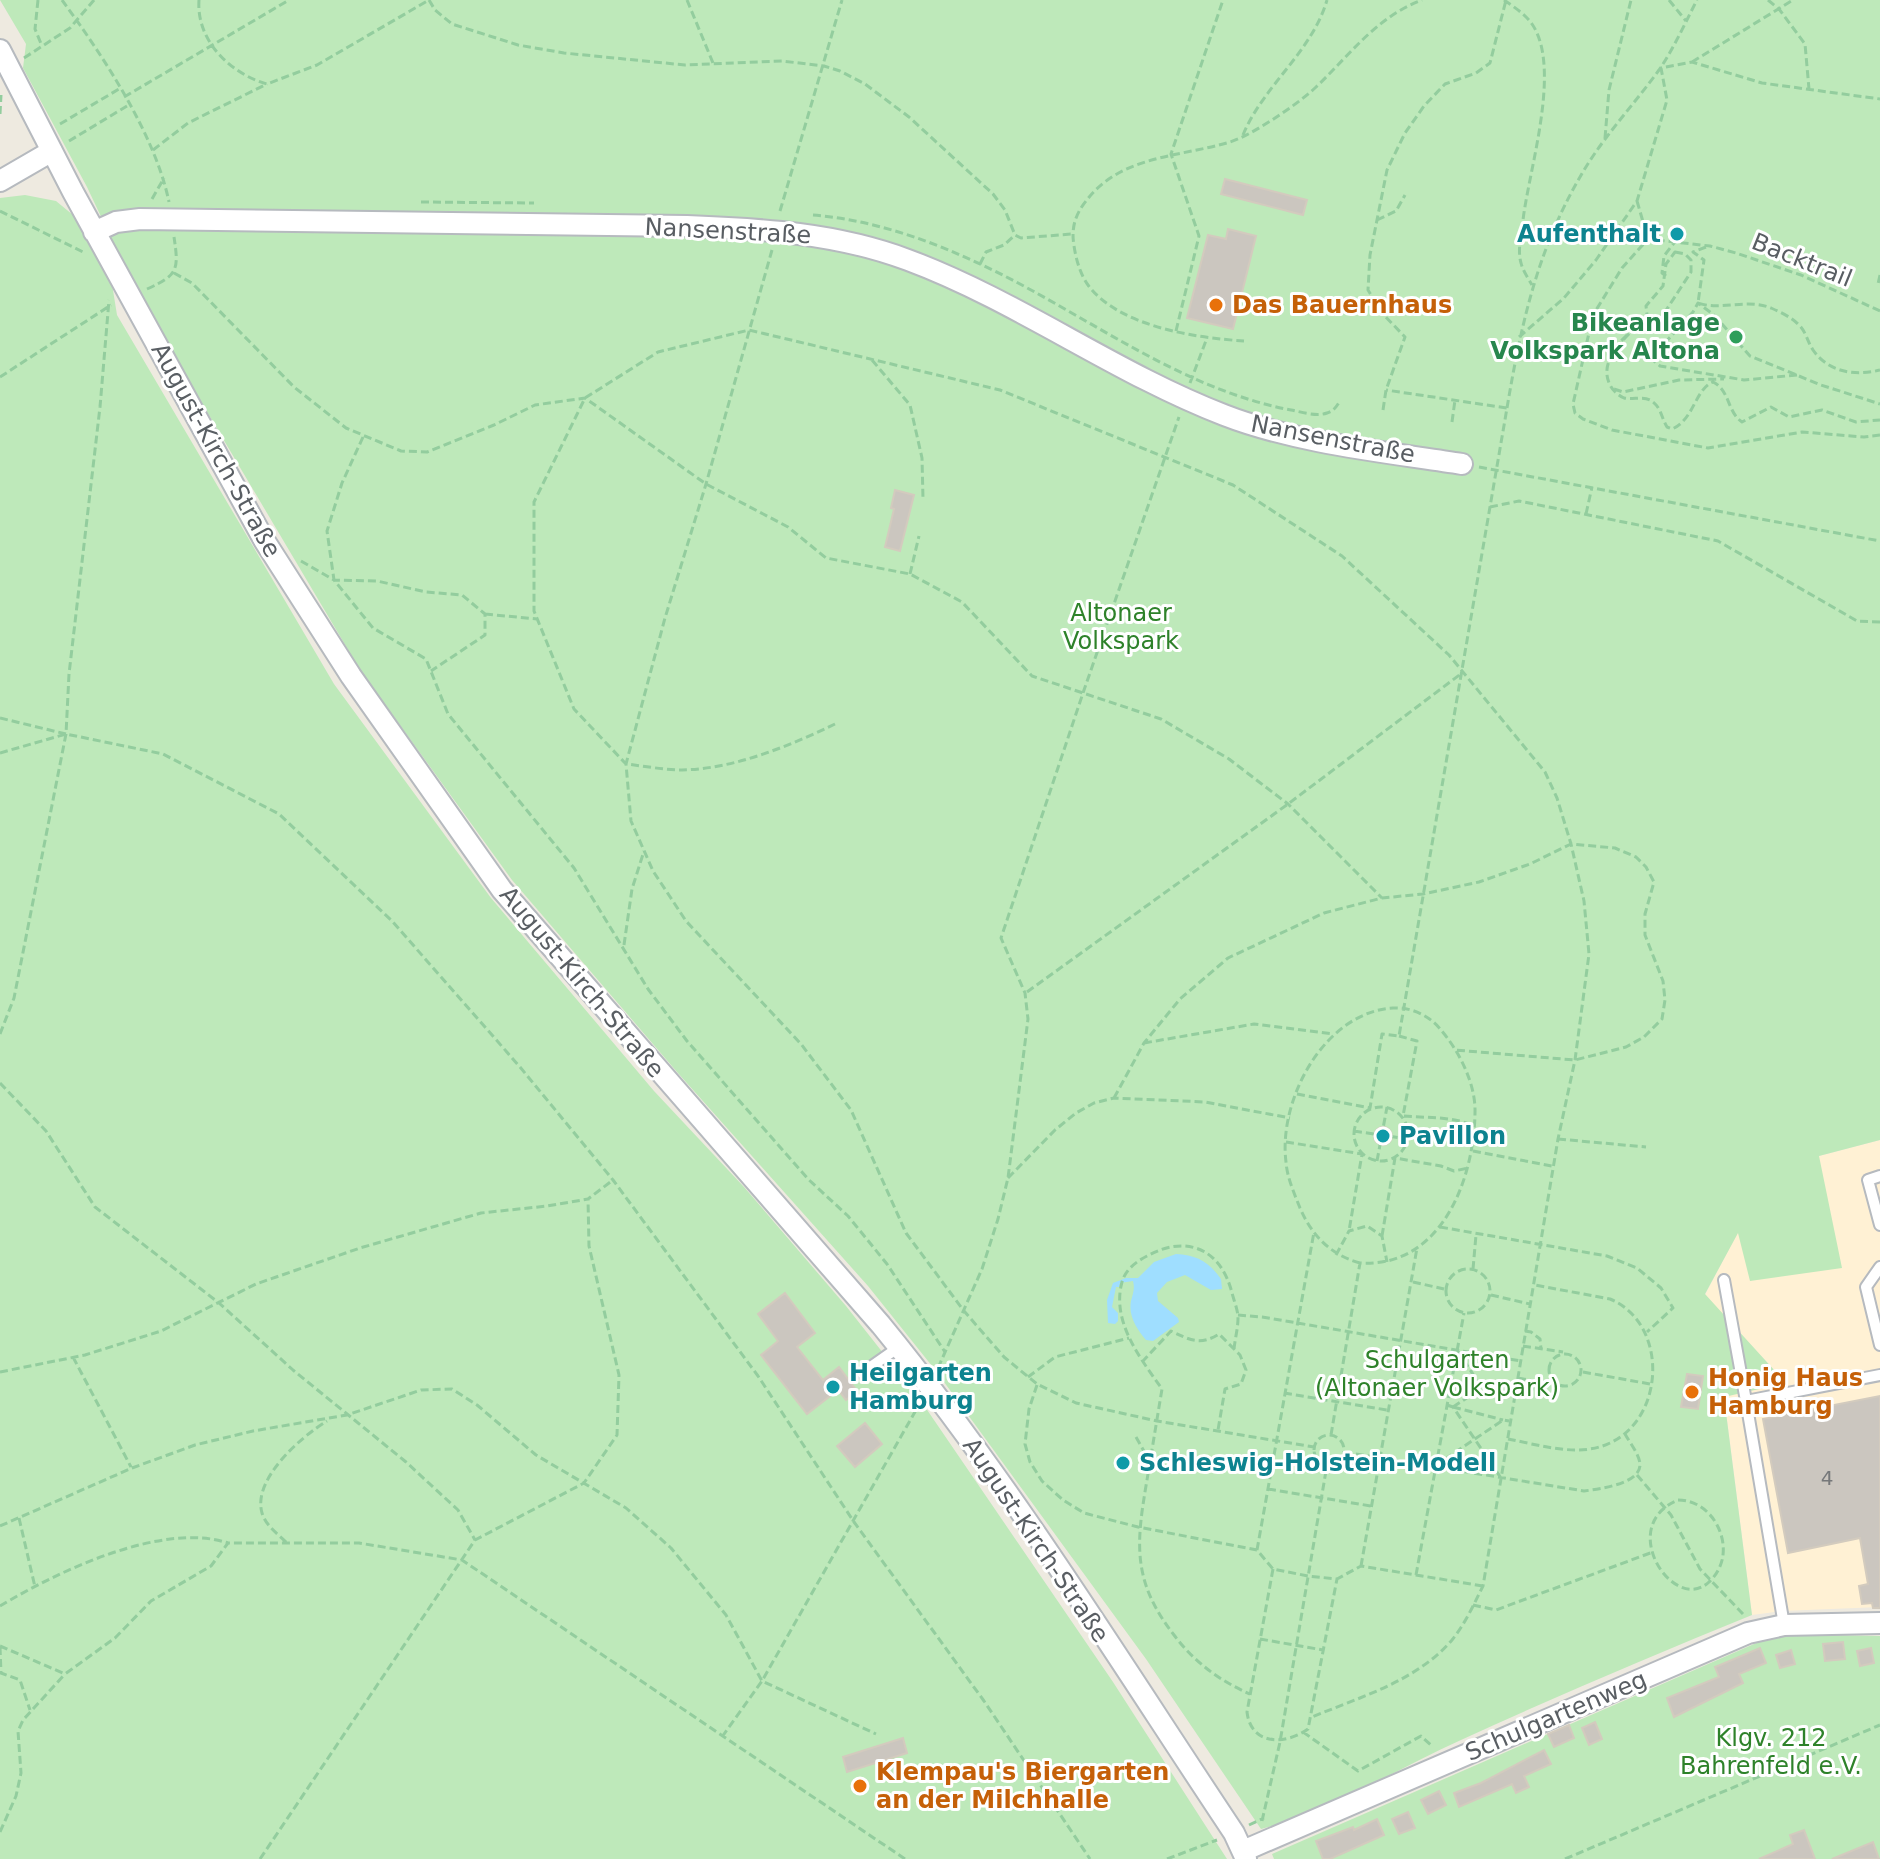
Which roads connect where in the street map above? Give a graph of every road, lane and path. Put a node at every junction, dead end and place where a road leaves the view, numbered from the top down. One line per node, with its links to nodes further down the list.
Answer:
1 (38, 0): 21 (path)
2 (62, 0): 20 (path)
3 (94, 0): 20 (path)
4 (199, 0): 22 (path)
5 (289, 0): 22 (path)
6 (430, 0): 25 (path); 28 (path)
7 (687, 0): 25 (path)
8 (842, 0): 26 (path)
9 (1223, 0): 40 (path)
10 (1327, 0): 36 (path)
11 (1422, 0): 36 (path)
12 (1505, 0): 49 (path); 63 (path)
13 (1631, 0): 37 (path)
14 (1669, 0): 19 (path)
15 (1697, 0): 19 (path)
16 (1768, 0): 18 (path)
17 (1793, 0): 18 (path)
18 (1779, 9): 24 (path); 30 (path)
19 (1686, 21): 27 (path)
20 (78, 22): 21 (path); 29 (path)
21 (42, 46): 23 (path)
22 (213, 46): 28 (path); 32 (path)
23 (5, 59): 38 (street, August-Kirch-Straße)
24 (1692, 62): 27 (path); 30 (path)
25 (713, 63): 26 (path)
26 (824, 66): 50 (path); 53 (path)
27 (1661, 68): 37 (path); 44 (path)
28 (267, 84): 39 (path)
29 (119, 89): 32 (path); 38 (path)
30 (1809, 89): 33 (path)
31 (1, 95): 35 (path)
32 (124, 97): 34 (path)
33 (1880, 99)
34 (129, 105): 38 (path); 39 (path)
35 (0, 114)
36 (1242, 137): 40 (path)
37 (1605, 138): 63 (path)
38 (48, 143): 42 (street); 51 (street, August-Kirch-Straße)
39 (153, 150): 41 (path)
40 (1171, 154): 52 (path); 72 (path)
41 (164, 178): 41 (path)
42 (0, 181)
43 (1405, 195): 49 (path)
44 (1637, 201): 55 (path); 73 (path)
45 (411, 202): 46 (path)
46 (542, 204)
47 (0, 211): 58 (path)
48 (811, 215): 59 (path)
49 (1377, 220): 84 (path)
50 (776, 230): 51 (street, Nansenstraße); 71 (path); 97 (street, Nansenstraße)
51 (94, 232): 66 (street, August-Kirch-Straße)
52 (1072, 234): 53 (path); 72 (path)
53 (1015, 235): 59 (path)
54 (174, 237): 60 (path)
55 (1648, 239): 56 (path, Backtrail); 95 (path)
56 (1677, 241): 57 (path, Backtrail); 62 (path)
57 (1710, 246): 67 (path); 69 (path, Backtrail)
58 (92, 260)
59 (980, 264): 79 (path)
60 (174, 273): 66 (path); 94 (path)
61 (1880, 275): 64 (path)
62 (1666, 276): 62 (path)
63 (1532, 285): 73 (path)
64 (1880, 286)
65 (108, 296): 68 (path)
66 (130, 297): 189 (street, August-Kirch-Straße)
67 (1698, 303): 70 (path); 77 (path); 78 (path)
68 (110, 305): 80 (path); 117 (path)
69 (1880, 311)
70 (1684, 320): 81 (path); 82 (path)
71 (749, 330): 76 (path); 85 (path); 99 (path)
72 (1176, 331): 74 (path)
73 (1519, 337): 89 (path)
74 (1207, 338): 75 (path); 79 (path)
75 (1244, 341)
76 (872, 360): 96 (path); 101 (path)
77 (1880, 370)
78 (1797, 375): 81 (path); 88 (path)
79 (1193, 376): 83 (path); 87 (path)
80 (0, 377)
81 (1744, 380): 82 (path)
82 (1612, 388): 92 (path)
83 (1188, 390)
84 (1386, 390): 86 (path); 90 (path)
85 (585, 398): 94 (path); 99 (path); 110 (path)
86 (1455, 400): 89 (path); 93 (path)
87 (1340, 401)
88 (1880, 404)
89 (1507, 408): 98 (path)
90 (1383, 410)
91 (1181, 412): 96 (path)
92 (1880, 420)
93 (1452, 422)
94 (363, 435): 108 (path)
95 (1880, 435)
96 (1165, 457): 113 (path); 114 (path)
97 (1462, 464)
98 (1496, 469): 100 (path); 102 (path)
99 (706, 484): 107 (path); 119 (path)
100 (1592, 487): 103 (path); 105 (path)
101 (923, 499)
102 (1490, 507): 103 (path); 113 (path)
103 (1586, 514): 111 (path)
104 (919, 536): 107 (path)
105 (1880, 541)
106 (299, 560): 108 (path)
107 (910, 574): 114 (path)
108 (334, 580): 109 (path); 112 (path)
109 (485, 614): 110 (path); 112 (path)
110 (537, 619): 119 (path)
111 (1880, 622)
112 (431, 671): 125 (path)
113 (1462, 673): 120 (path); 121 (path); 123 (path)
114 (1083, 693): 120 (path); 126 (path)
115 (0, 718): 117 (path)
116 (835, 724): 119 (path)
117 (66, 734): 118 (path); 128 (path); 156 (path)
118 (0, 753)
119 (626, 764): 122 (path)
120 (1288, 804): 124 (path); 126 (path)
121 (1571, 844): 123 (path); 133 (path); 133 (path)
122 (644, 851): 125 (path); 178 (path)
123 (1423, 894): 124 (path); 127 (path)
124 (1382, 898): 131 (path)
125 (624, 945): 193 (path)
126 (1025, 993): 155 (path)
127 (1403, 1008): 129 (path); 130 (path); 132 (path)
128 (0, 1034)
129 (1333, 1034): 131 (path); 135 (path)
130 (1399, 1036): 138 (path); 139 (path)
131 (1144, 1043): 136 (path)
132 (1455, 1050): 133 (path); 141 (path)
133 (1575, 1060): 145 (path)
134 (0, 1083): 176 (path)
135 (1297, 1094): 138 (path); 140 (path)
136 (1114, 1098): 140 (path); 155 (path)
137 (1387, 1107): 138 (path); 139 (path); 143 (path)
138 (1370, 1108): 142 (path)
139 (1403, 1116): 141 (path); 144 (path)
140 (1290, 1118): 146 (path)
141 (1475, 1126): 148 (path)
142 (1354, 1131): 143 (path); 149 (path)
143 (1383, 1135): 144 (path); 151 (path)
144 (1408, 1139): 150 (path)
145 (1558, 1139): 147 (path); 152 (path)
146 (1286, 1142): 149 (path); 161 (path)
147 (1646, 1147)
148 (1473, 1151): 152 (path); 153 (path)
149 (1362, 1154): 151 (path); 160 (path)
150 (1395, 1158): 151 (path); 153 (path); 163 (path)
151 (1377, 1161)
152 (1553, 1166): 164 (path)
153 (1468, 1168): 159 (path)
154 (1880, 1176): 158 (lane)
155 (1008, 1178): 178 (path)
156 (613, 1180): 157 (path); 243 (path)
157 (588, 1199): 176 (path); 237 (path)
158 (1880, 1225)
159 (1440, 1227): 162 (path); 165 (path)
160 (1349, 1231): 163 (path); 166 (path)
161 (1314, 1232): 166 (path); 181 (path)
162 (1476, 1235): 164 (path); 170 (path)
163 (1382, 1236): 167 (path)
164 (1540, 1245): 173 (path); 184 (path)
165 (1417, 1248): 167 (path); 172 (path)
166 (1336, 1255): 168 (path)
167 (1387, 1262): 168 (path)
168 (1360, 1263): 183 (path)
169 (1880, 1267): 187 (lane)
170 (1473, 1269): 174 (path); 175 (path)
171 (1724, 1280): 212 (lane)
172 (1413, 1282): 174 (path); 186 (path)
173 (1533, 1284): 177 (path); 184 (path)
174 (1446, 1289): 179 (path)
175 (1490, 1295): 177 (path); 179 (path)
176 (219, 1303): 195 (path); 216 (path)
177 (1530, 1304): 182 (path)
178 (964, 1311): 193 (path); 202 (path)
179 (1464, 1313): 192 (path)
180 (1238, 1315): 181 (path); 185 (path); 190 (path)
181 (1296, 1323): 183 (path); 210 (path)
182 (1525, 1331): 188 (path); 191 (path)
183 (1349, 1332): 186 (path); 211 (path)
184 (1647, 1332): 206 (path)
185 (1129, 1338): 197 (path); 202 (path)
186 (1401, 1341): 192 (path); 215 (path)
187 (1880, 1345)
188 (1523, 1346): 191 (path); 196 (path)
189 (899, 1347): 200 (lane); 208 (street, August-Kirch-Straße)
190 (1234, 1349): 197 (path); 221 (path)
191 (1541, 1349): 194 (path)
192 (1456, 1350): 196 (path); 213 (path); 214 (path)
193 (945, 1352): 208 (path)
194 (1567, 1353): 199 (path); 207 (path)
195 (73, 1357): 198 (path); 234 (path)
196 (1521, 1361): 203 (path)
197 (1142, 1362): 219 (path)
198 (0, 1372)
199 (1582, 1372): 206 (path); 207 (path)
200 (862, 1373)
201 (1880, 1375): 212 (lane)
202 (1028, 1377): 205 (path)
203 (1518, 1378): 204 (path); 209 (path)
204 (1536, 1381): 207 (path); 209 (path)
205 (1037, 1384): 219 (path); 245 (path)
206 (1650, 1384): 222 (path)
207 (1561, 1385)
208 (929, 1386): 243 (path); 282 (street, August-Kirch-Straße)
209 (1515, 1392): 220 (path)
210 (1284, 1393): 211 (path); 227 (path)
211 (1337, 1401): 215 (path); 223 (path)
212 (1746, 1401): 263 (lane)
213 (1446, 1405): 214 (path); 233 (path)
214 (1453, 1407): 218 (path); 225 (path)
215 (1388, 1410): 231 (path)
216 (347, 1415): 217 (path); 237 (path); 246 (path)
217 (330, 1419): 234 (path); 247 (path)
218 (1503, 1420): 220 (path); 225 (path)
219 (1157, 1421): 221 (path); 230 (path)
220 (1510, 1421): 226 (path)
221 (1218, 1430): 227 (path)
222 (1625, 1434): 226 (path); 235 (path)
223 (1331, 1435): 228 (path); 229 (path)
224 (1136, 1437): 230 (path)
225 (1475, 1439): 233 (path); 236 (path)
226 (1508, 1439): 236 (path)
227 (1276, 1441): 228 (path); 238 (path)
228 (1314, 1447): 232 (path)
229 (1344, 1452): 231 (path); 232 (path)
230 (1151, 1455): 245 (path)
231 (1380, 1458): 233 (path); 241 (path)
232 (1327, 1465): 239 (path)
233 (1435, 1466): 236 (path); 254 (path)
234 (132, 1468): 242 (path)
235 (1637, 1475): 236 (path); 240 (path)
236 (1501, 1478): 258 (path)
237 (584, 1483): 246 (path); 270 (path)
238 (1268, 1489): 239 (path); 249 (path)
239 (1321, 1498): 241 (path); 255 (path)
240 (1665, 1505): 250 (path); 257 (path); 257 (path)
241 (1372, 1507): 252 (path)
242 (19, 1518): 244 (path); 259 (path)
243 (854, 1522): 270 (path); 285 (path)
244 (0, 1526)
245 (1138, 1527): 249 (path); 271 (path)
246 (475, 1540): 251 (path)
247 (286, 1542): 248 (path); 251 (path)
248 (228, 1543): 259 (path); 269 (path)
249 (1257, 1550): 253 (path)
250 (1653, 1552): 257 (path); 260 (path)
251 (462, 1560): 277 (path); 283 (path)
252 (1361, 1566): 254 (path); 256 (path)
253 (1273, 1569): 255 (path); 265 (path)
254 (1416, 1575): 258 (path)
255 (1308, 1576): 256 (path); 266 (path)
256 (1337, 1579): 268 (path)
257 (1712, 1580): 264 (path)
258 (1483, 1586): 260 (path)
259 (35, 1587): 261 (path)
260 (1473, 1605): 273 (path)
261 (0, 1606)
262 (1880, 1623): 263 (street, Schulgartenweg)
263 (1784, 1625): 264 (street, Schulgartenweg)
264 (1758, 1631): 282 (street, Schulgartenweg)
265 (1260, 1639): 266 (path); 271 (path)
266 (1296, 1645): 268 (path); 278 (path)
267 (0, 1647): 269 (path); 272 (path)
268 (1324, 1650): 273 (path)
269 (65, 1674): 272 (path)
270 (762, 1681): 276 (path); 277 (path)
271 (1250, 1694): 278 (path)
272 (30, 1710): 281 (path)
273 (1312, 1717): 275 (path)
274 (1880, 1725): 286 (path)
275 (1303, 1732): 278 (path); 279 (path)
276 (876, 1734)
277 (722, 1737): 284 (path)
278 (1280, 1742): 280 (path)
279 (1441, 1754)
280 (1259, 1826)
281 (0, 1832)
282 (1245, 1855)
283 (260, 1859)
284 (905, 1859)
285 (1090, 1859)
286 (1565, 1859)

